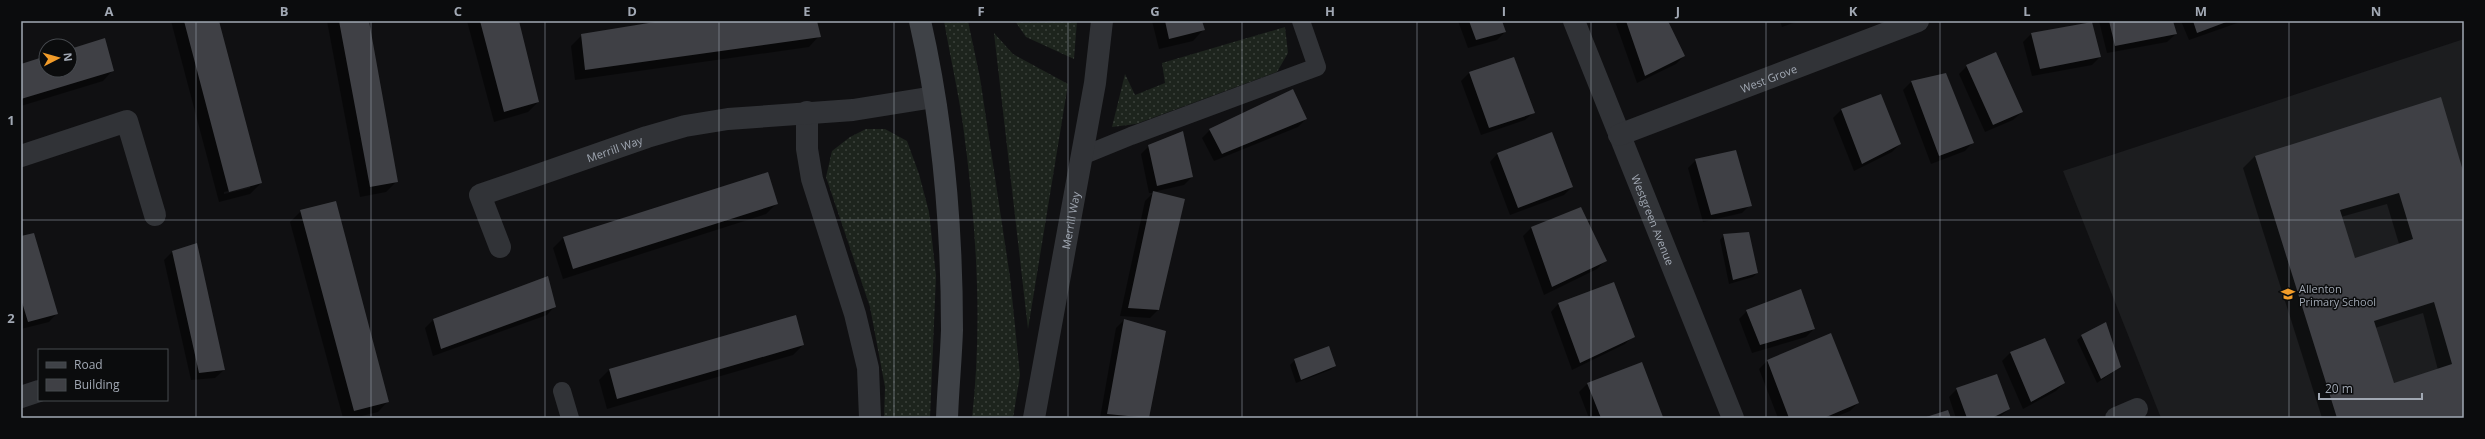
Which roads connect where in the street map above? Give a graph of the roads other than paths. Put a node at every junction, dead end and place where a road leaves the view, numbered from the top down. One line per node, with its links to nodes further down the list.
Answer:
1 (920, 21): 6 (street)
2 (1102, 21): 10 (street, Merrill Way)
3 (1301, 21): 10 (lane)
4 (1574, 21): 8 (street, Westgreen Avenue)
5 (1918, 21): 8 (street, West Grove)
6 (934, 97): 7 (street, Merrill Way); 19 (street)
7 (806, 112): 12 (street, Merrill Way); 18 (street)
8 (1619, 135): 21 (street, Westgreen Avenue)
9 (21, 156): 11 (street)
10 (1082, 156): 20 (street, Merrill Way)
11 (155, 215)
12 (500, 247)
13 (38, 391): 15 (street)
14 (562, 391): 17 (lane)
15 (21, 397)
16 (2137, 409): 22 (street)
17 (570, 418)
18 (870, 418)
19 (947, 418)
20 (1034, 418)
21 (1733, 418)
22 (2116, 418)

